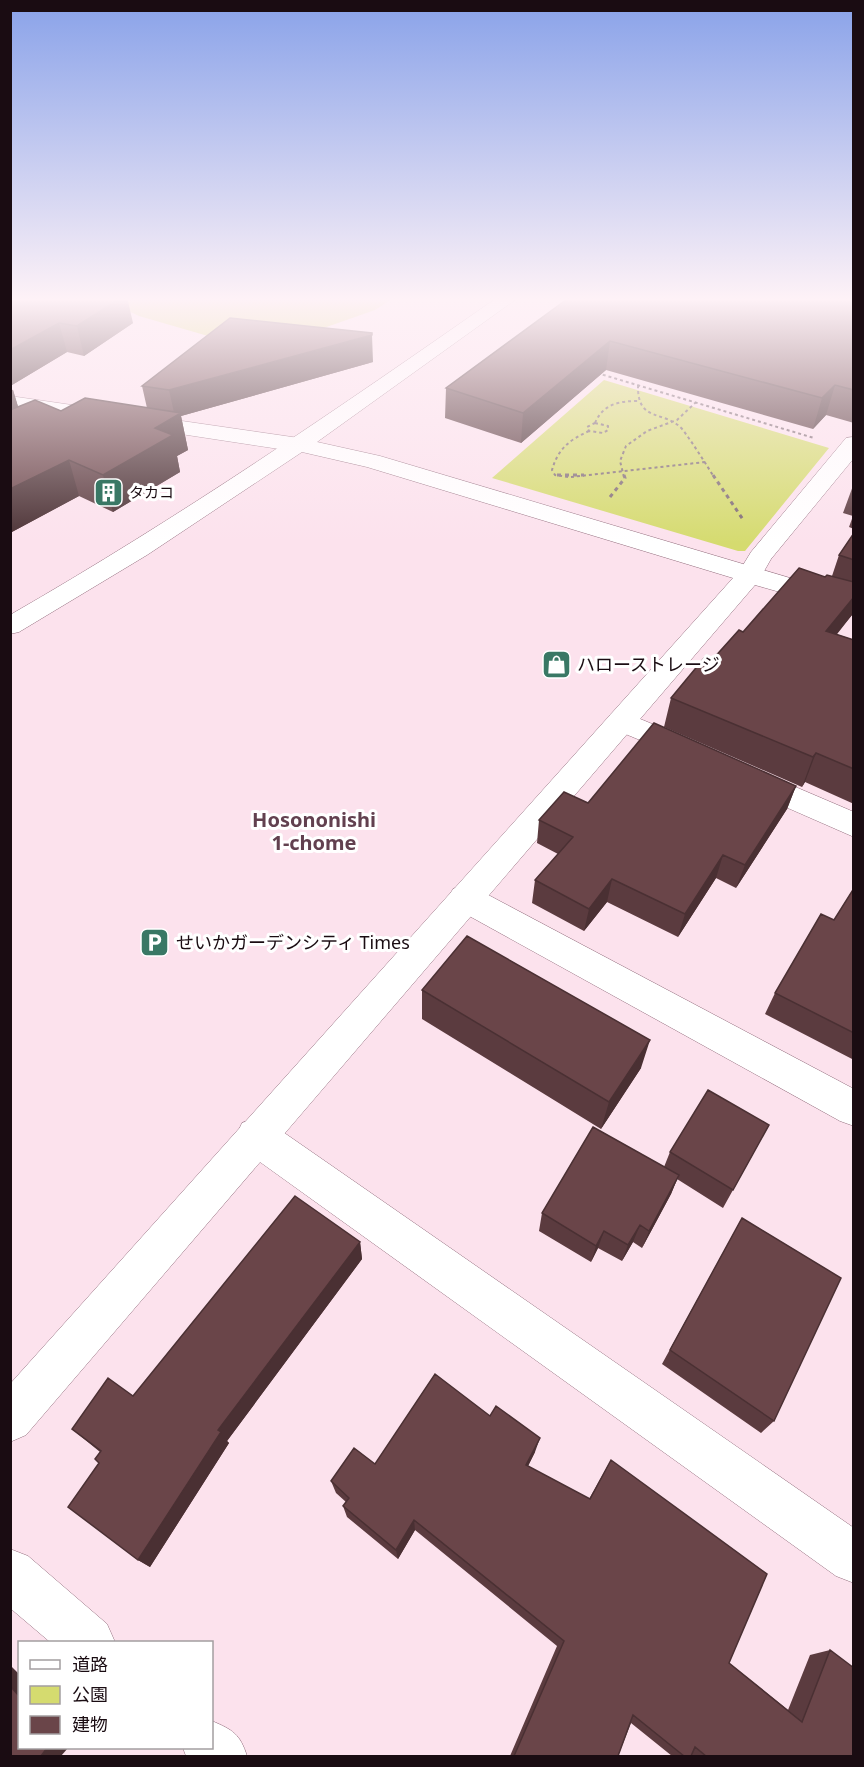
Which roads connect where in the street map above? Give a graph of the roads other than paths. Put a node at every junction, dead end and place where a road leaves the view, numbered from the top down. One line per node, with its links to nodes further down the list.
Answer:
1 (392, 379): 5 (street)
2 (10, 402): 3 (street)
3 (73, 412): 4 (street); 5 (street)
4 (42, 428)
5 (299, 445): 7 (street); 9 (street)
6 (851, 446): 7 (street)
7 (750, 575): 8 (street); 10 (street)
8 (854, 605)
9 (10, 626)
10 (621, 721): 11 (street); 12 (street)
11 (854, 825)
12 (465, 898): 13 (street); 14 (street)
13 (854, 1109)
14 (256, 1136): 15 (street); 16 (street)
15 (10, 1419)
16 (854, 1558)
17 (10, 1574): 18 (street)
18 (88, 1641)

